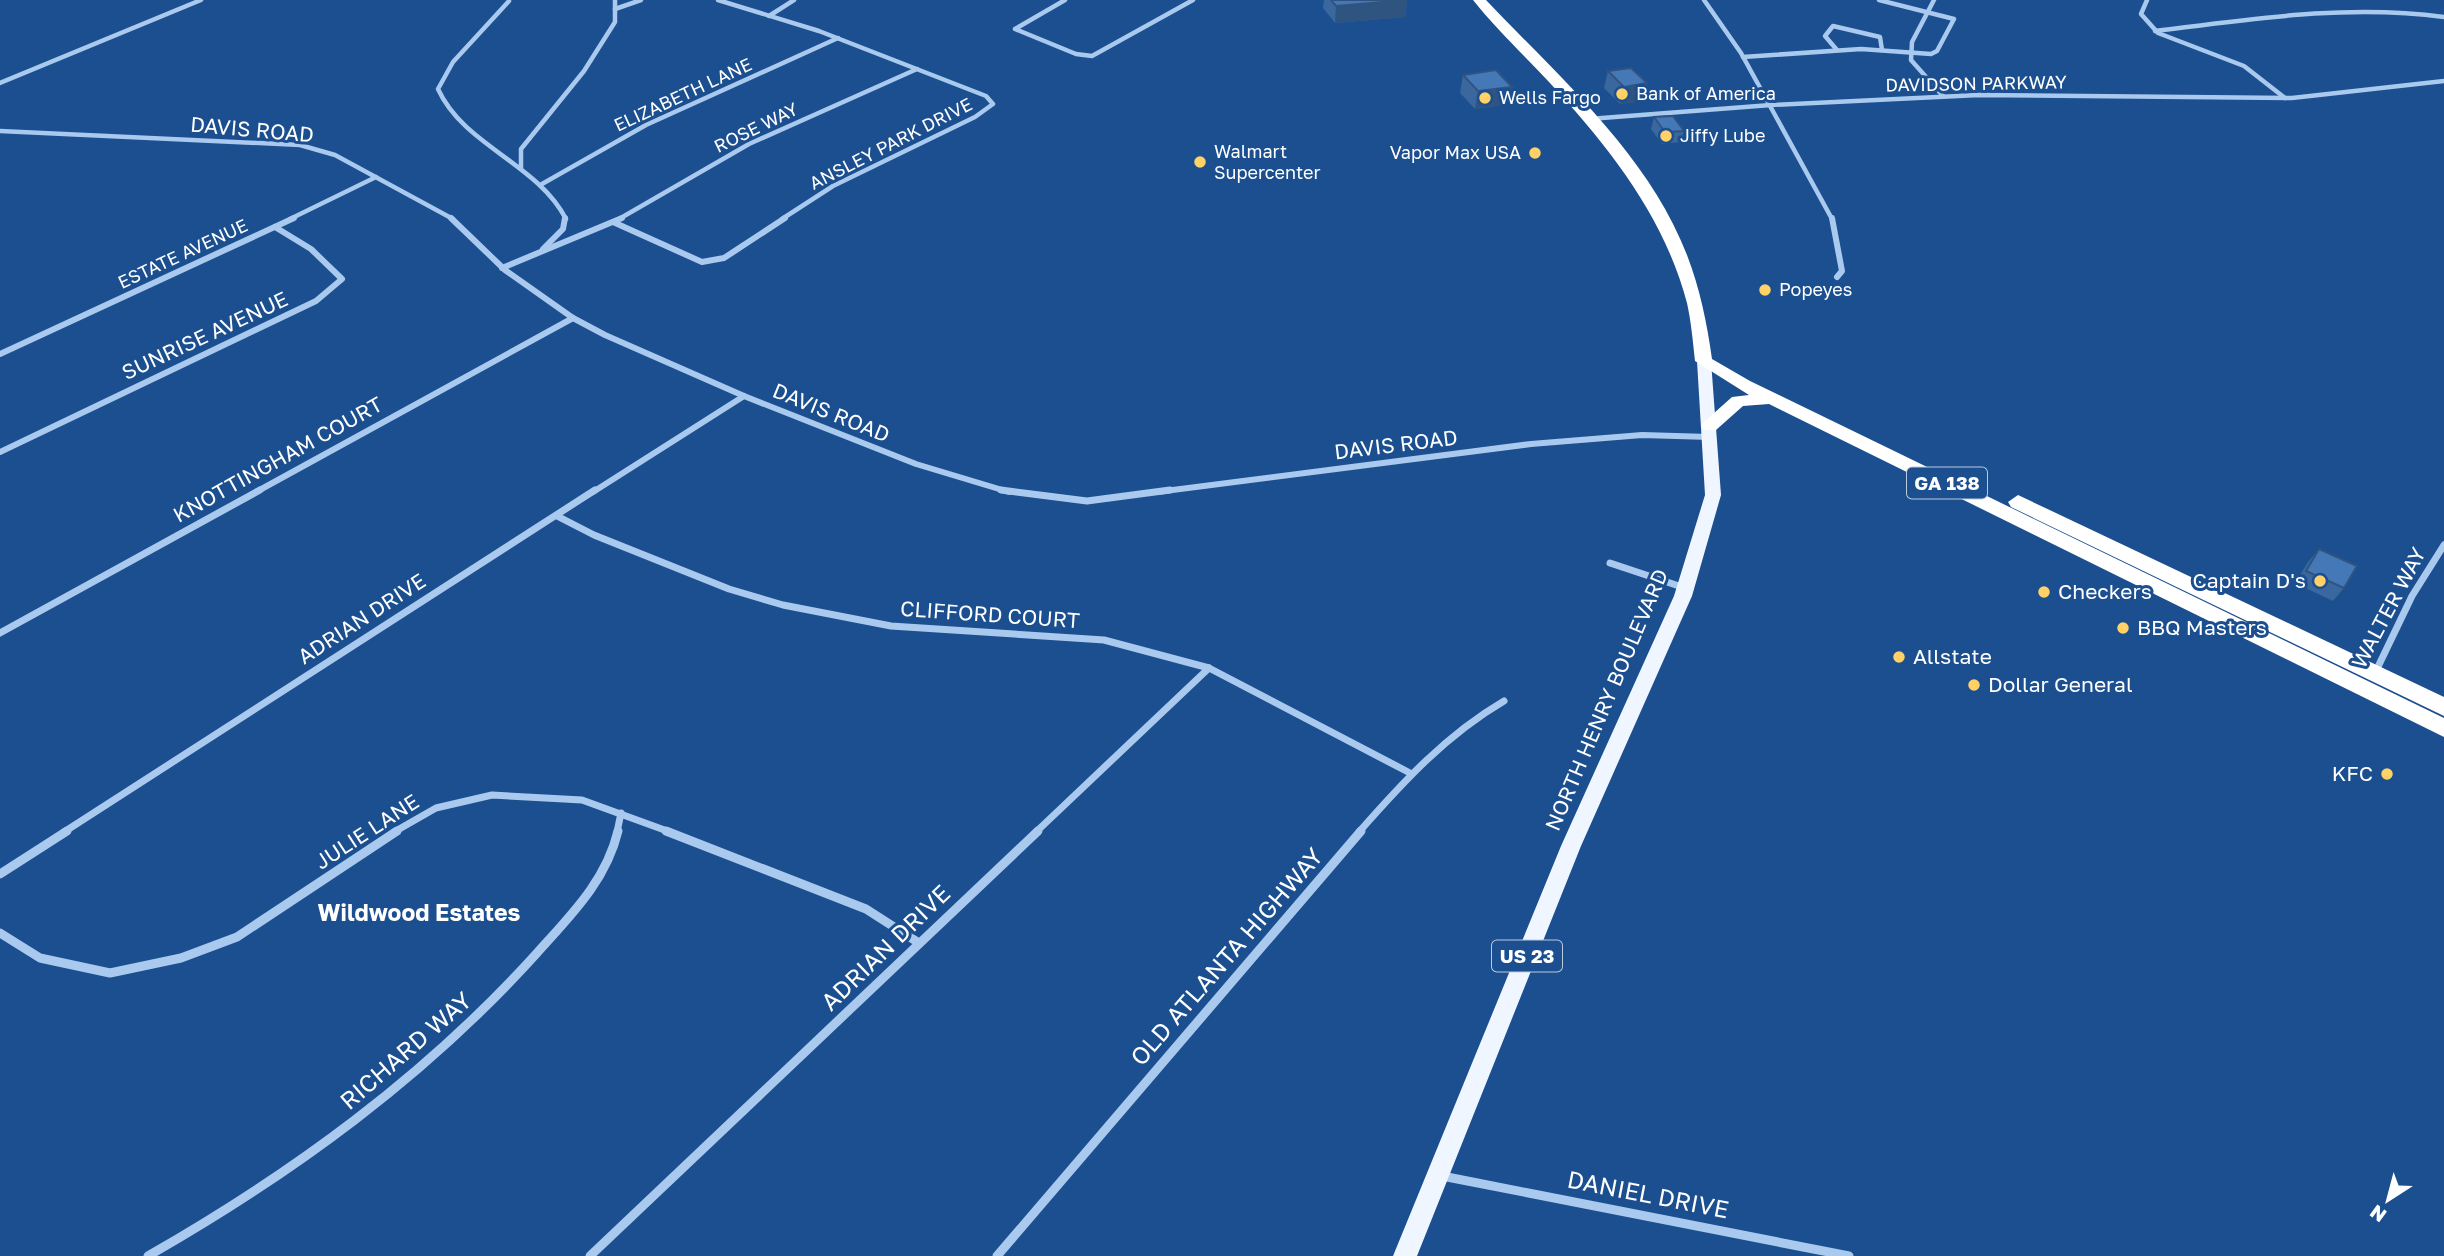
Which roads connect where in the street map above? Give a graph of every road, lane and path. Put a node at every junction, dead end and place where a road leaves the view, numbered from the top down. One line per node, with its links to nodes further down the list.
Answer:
1 (201, 0): 26 (street)
2 (615, 0): 14 (street)
3 (641, 0): 14 (street)
4 (718, 0): 16 (street, ANSLEY PARK DRIVE)
5 (794, 0): 16 (street)
6 (1065, 0): 7 (street)
7 (1194, 0)
8 (1479, 0): 30 (highway, NORTH HENRY BOULEVARD / US 23)
9 (1704, 0): 23 (street)
10 (1879, 0): 15 (street)
11 (1934, 0): 15 (street)
12 (2147, 0): 18 (street)
13 (509, 2): 32 (street)
14 (615, 9): 32 (street)
15 (1928, 11): 22 (street); 22 (street)
16 (769, 16): 19 (street, ANSLEY PARK DRIVE)
17 (2444, 17): 18 (street)
18 (2155, 31): 28 (street)
19 (838, 38): 24 (street, ANSLEY PARK DRIVE); 34 (street, ELIZABETH LANE)
20 (1837, 50): 21 (street); 21 (street); 23 (street)
21 (1882, 50): 22 (street)
22 (1911, 53): 27 (street)
23 (1743, 57): 29 (street)
24 (918, 69): 35 (street, ROSE WAY); 35 (street, ANSLEY PARK DRIVE)
25 (2444, 81): 28 (street, DAVIDSON PARKWAY)
26 (0, 83)
27 (1943, 96): 28 (street, DAVIDSON PARKWAY); 29 (street, DAVIDSON PARKWAY)
28 (2285, 98)
29 (1771, 105): 30 (street, DAVIDSON PARKWAY); 39 (street)
30 (1589, 119): 42 (highway, NORTH HENRY BOULEVARD / US 23)
31 (0, 131): 33 (street, DAVIS ROAD)
32 (521, 168): 34 (street)
33 (376, 177): 36 (street, ESTATE AVENUE); 38 (street, DAVIS ROAD)
34 (542, 184): 37 (street)
35 (613, 222): 37 (street, ROSE WAY)
36 (275, 227): 41 (street, ESTATE AVENUE); 46 (street, SUNRISE AVENUE)
37 (540, 252): 38 (street, ROSE WAY)
38 (502, 268): 40 (street, DAVIS ROAD)
39 (1837, 277)
40 (573, 317): 43 (street, DAVIS ROAD); 51 (street, KNOTTINGHAM COURT)
41 (0, 354)
42 (1704, 360): 44 (highway, GA 138); 45 (main road, NORTH HENRY BOULEVARD / US 23); 53 (highway, GA 138)
43 (744, 396): 45 (street, DAVIS ROAD); 47 (street, ADRIAN DRIVE)
44 (1774, 400): 45 (highway); 53 (highway, GA 138)
45 (1710, 432): 50 (main road, NORTH HENRY BOULEVARD / US 23)
46 (0, 452)
47 (557, 516): 52 (street, CLIFFORD COURT); 59 (street, ADRIAN DRIVE)
48 (2444, 544): 53 (street, WALTER WAY)
49 (1610, 562): 50 (street)
50 (1685, 588): 62 (main road, NORTH HENRY BOULEVARD / US 23)
51 (0, 633)
52 (1209, 668): 57 (street, CLIFFORD COURT); 61 (street, ADRIAN DRIVE)
53 (2370, 681): 55 (highway, GA 138); 56 (highway, GA 138)
54 (1504, 701): 57 (street, OLD ATLANTA HIGHWAY)
55 (2444, 707)
56 (2444, 728)
57 (1410, 773): 65 (street, OLD ATLANTA HIGHWAY)
58 (621, 813): 60 (street, JULIE LANE); 61 (street, JULIE LANE); 63 (street, RICHARD WAY)
59 (0, 874)
60 (0, 933)
61 (919, 943): 64 (street, ADRIAN DRIVE)
62 (1438, 1175): 66 (main road, NORTH HENRY BOULEVARD / US 23); 67 (street, DANIEL DRIVE)
63 (148, 1256)
64 (590, 1256)
65 (997, 1256)
66 (1405, 1256)
67 (1849, 1256)

